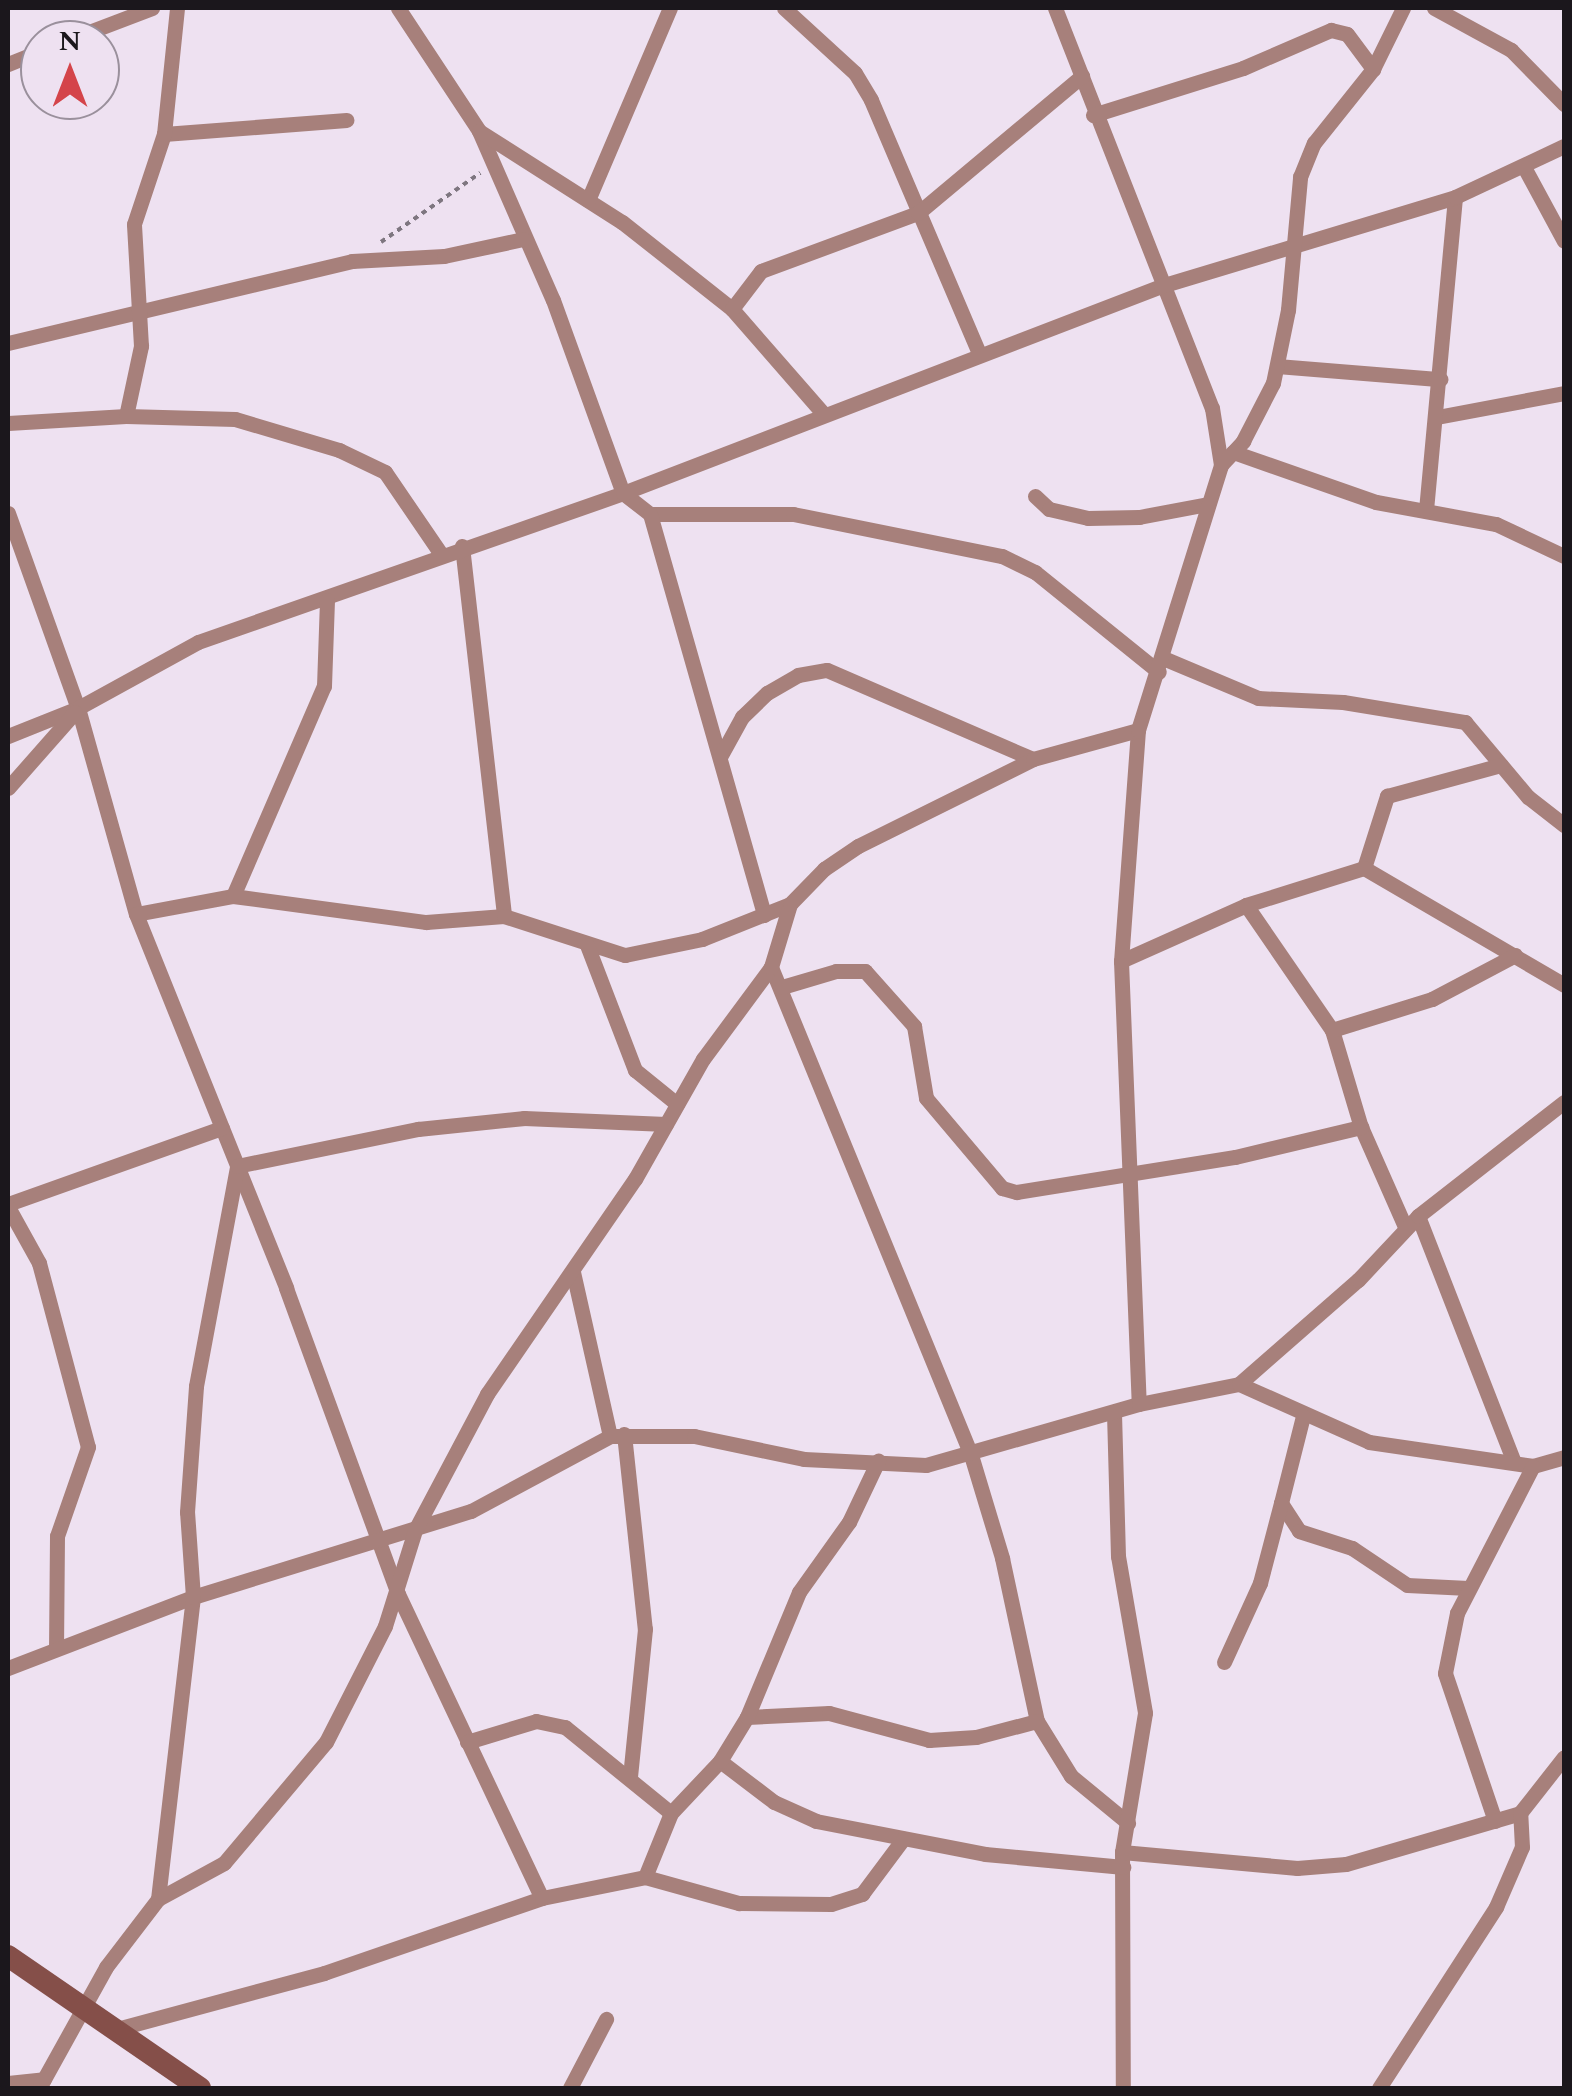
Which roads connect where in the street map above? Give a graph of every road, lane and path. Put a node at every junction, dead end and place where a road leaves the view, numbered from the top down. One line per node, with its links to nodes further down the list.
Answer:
1 (152, 8): 11 (street)
2 (177, 8): 19 (street)
3 (380, 8): 10 (street)
4 (670, 8): 24 (street)
5 (784, 8): 12 (street)
6 (815, 8): 12 (street)
7 (1055, 8): 14 (street)
8 (1403, 8): 13 (street)
9 (1434, 8): 15 (street)
10 (400, 12): 18 (street)
11 (118, 20)
12 (803, 22): 25 (street)
13 (1373, 68): 16 (street); 28 (street)
14 (1082, 76): 16 (street); 25 (street)
15 (1564, 104)
16 (1093, 115): 30 (street)
17 (346, 120): 19 (street)
18 (479, 131): 21 (street); 24 (street)
19 (164, 134): 31 (street)
20 (1564, 146): 22 (street)
21 (492, 164): 26 (street); 29 (path)
22 (1524, 167): 23 (street); 27 (street)
23 (1455, 197): 28 (street); 36 (street)
24 (588, 200): 32 (street)
25 (918, 213): 32 (street); 34 (street)
26 (523, 239): 29 (street); 44 (street)
27 (1564, 241)
28 (1293, 248): 30 (street); 35 (street)
29 (352, 261): 31 (street)
30 (1161, 286): 34 (street); 43 (street)
31 (138, 309): 33 (street); 39 (street)
32 (732, 309): 38 (street)
33 (8, 343)
34 (978, 351): 38 (street)
35 (1277, 366): 36 (street); 42 (street)
36 (1440, 379): 40 (street)
37 (1564, 393): 40 (street)
38 (822, 412): 44 (street)
39 (126, 416): 41 (street); 51 (street)
40 (1436, 417): 47 (street)
41 (8, 424)
42 (1234, 452): 43 (street); 47 (street)
43 (1221, 466): 46 (street)
44 (622, 494): 49 (street); 50 (street)
45 (1035, 496): 46 (street)
46 (1208, 504): 54 (street)
47 (1426, 510): 52 (street)
48 (8, 512): 55 (street)
49 (650, 514): 54 (street); 58 (street)
50 (462, 546): 51 (street); 69 (street)
51 (441, 554): 53 (street)
52 (1564, 556)
53 (327, 600): 55 (street); 64 (street)
54 (1161, 665): 56 (street); 60 (street)
55 (78, 708): 57 (street); 61 (street); 67 (street)
56 (1138, 730): 59 (street); 72 (street)
57 (8, 736)
58 (720, 757): 59 (street); 68 (street)
59 (1034, 758): 65 (street)
60 (1501, 765): 62 (street); 63 (street)
61 (8, 788)
62 (1564, 826)
63 (1364, 868): 66 (street); 71 (street)
64 (232, 896): 67 (street); 69 (street)
65 (790, 904): 68 (street); 73 (street)
66 (1246, 904): 72 (street); 76 (street)
67 (136, 914): 81 (street)
68 (764, 914): 70 (street)
69 (504, 916): 70 (street)
70 (587, 946): 78 (street)
71 (1516, 954): 74 (street); 76 (street)
72 (1121, 962): 83 (street)
73 (770, 968): 75 (street); 78 (street)
74 (1564, 984)
75 (782, 987): 83 (street); 92 (street)
76 (1332, 1030): 80 (street)
77 (1564, 1102): 85 (street)
78 (677, 1104): 79 (street)
79 (666, 1124): 82 (street); 86 (street)
80 (1361, 1127): 83 (street); 85 (street)
81 (222, 1128): 82 (street); 84 (street)
82 (237, 1166): 99 (street); 102 (street)
83 (1132, 1170): 88 (street)
84 (8, 1206): 103 (street)
85 (1412, 1222): 87 (street); 94 (street)
86 (573, 1272): 91 (street); 98 (street)
87 (1239, 1384): 88 (street); 90 (street)
88 (1139, 1404): 89 (street)
89 (1114, 1412): 92 (street); 117 (street)
90 (1303, 1416): 94 (street); 97 (street)
91 (617, 1435): 95 (street); 98 (street); 112 (street)
92 (971, 1455): 95 (street); 107 (street)
93 (1564, 1458): 96 (street)
94 (1513, 1460): 96 (street)
95 (878, 1461): 106 (street)
96 (1533, 1466): 100 (street)
97 (1281, 1503): 100 (street); 104 (street)
98 (416, 1530): 99 (street); 101 (street)
99 (377, 1536): 101 (street); 102 (street)
100 (1468, 1588): 116 (street)
101 (398, 1594): 108 (street); 122 (street)
102 (193, 1597): 103 (street); 122 (street)
103 (56, 1646): 105 (street)
104 (1224, 1662)
105 (8, 1668)
106 (747, 1717): 107 (street); 110 (street)
107 (1037, 1721): 117 (street)
108 (467, 1742): 112 (street); 121 (street)
109 (1564, 1758): 111 (street)
110 (720, 1761): 114 (street); 118 (street)
111 (1550, 1774): 113 (street); 115 (street)
112 (630, 1776): 114 (street)
113 (1564, 1784)
114 (671, 1813): 120 (street)
115 (1520, 1813): 116 (street); 132 (street)
116 (1495, 1821): 119 (street)
117 (1128, 1823): 119 (street)
118 (902, 1839): 119 (street); 120 (street)
119 (1123, 1859): 131 (street)
120 (645, 1877): 121 (street)
121 (542, 1898): 126 (street)
122 (158, 1899): 124 (street)
123 (8, 1956): 124 (street)
124 (80, 2010): 126 (street); 128 (street)
125 (606, 2019): 130 (street)
126 (113, 2030): 129 (street)
127 (8, 2083): 128 (street)
128 (42, 2084)
129 (200, 2088)
130 (570, 2088)
131 (1124, 2088)
132 (1379, 2088)

